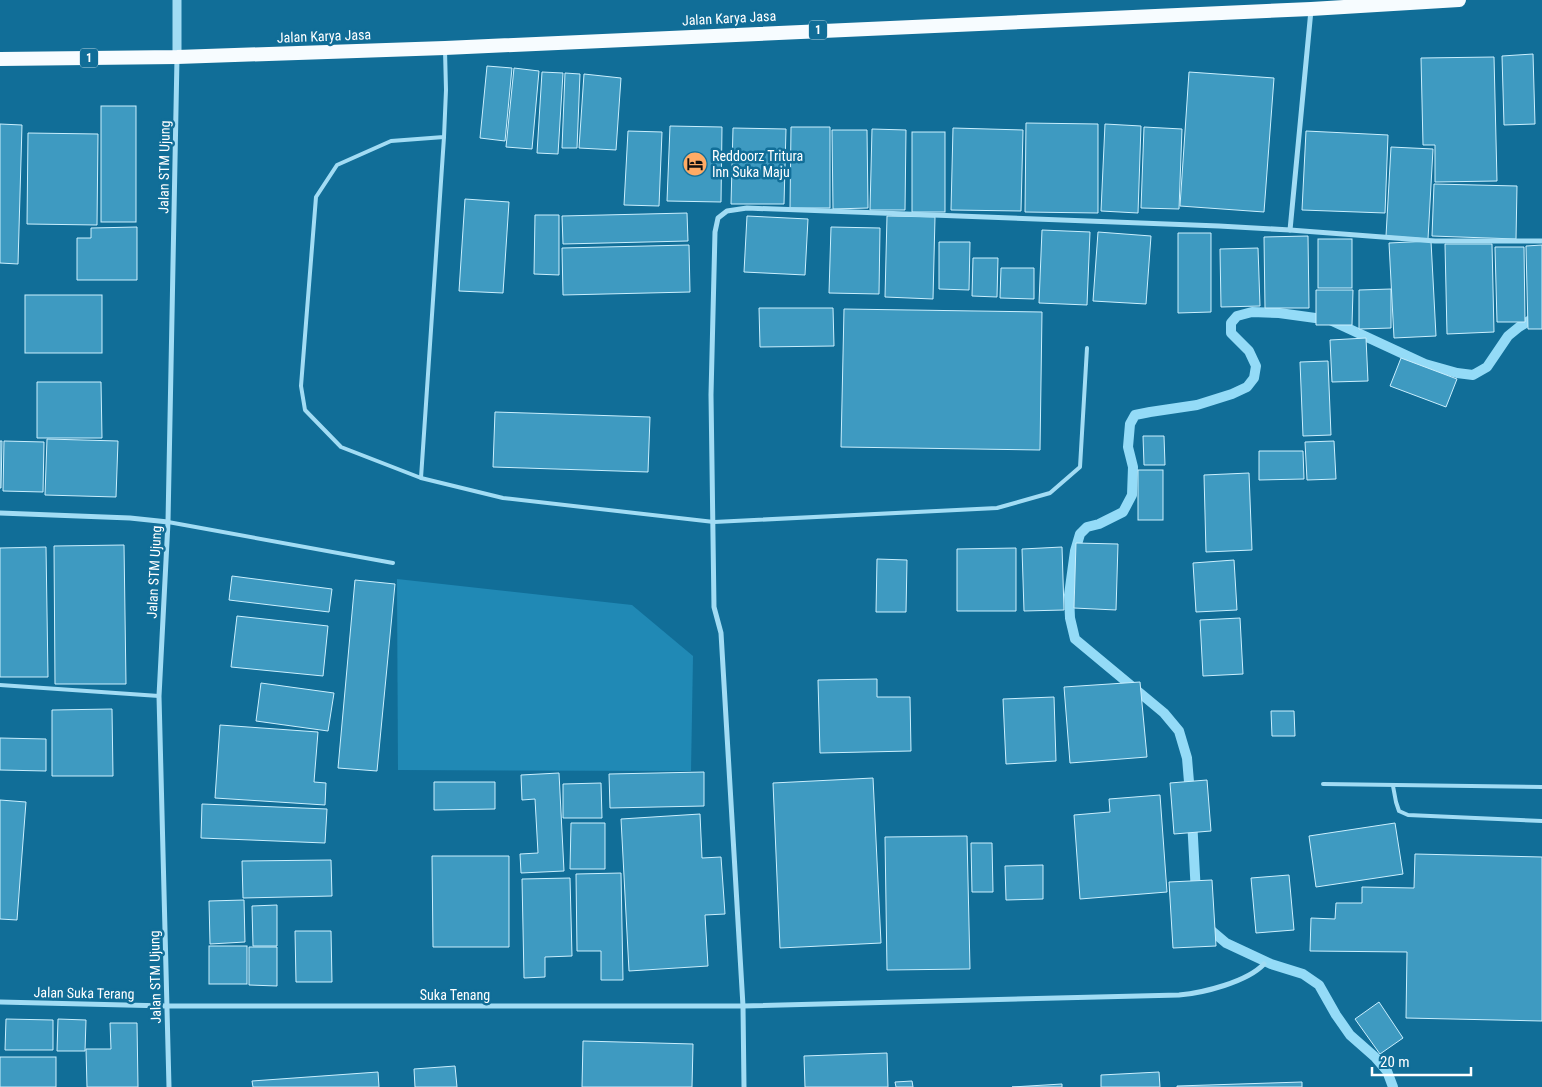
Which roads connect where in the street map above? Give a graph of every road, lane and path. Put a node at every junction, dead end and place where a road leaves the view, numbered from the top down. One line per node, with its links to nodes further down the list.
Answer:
1 (178, 0): 5 (street)
2 (1459, 0): 3 (highway, Jalan Karya Jasa / 1)
3 (1312, 9): 4 (highway, Jalan Karya Jasa / 1); 8 (street)
4 (445, 48): 5 (highway, Jalan Karya Jasa / 1); 7 (lane)
5 (177, 57): 6 (highway, Jalan Karya Jasa / 1); 13 (street, Jalan STM Ujung)
6 (0, 59)
7 (444, 137): 11 (lane); 11 (lane)
8 (1290, 230): 9 (street); 14 (street)
9 (1542, 242)
10 (1087, 348): 14 (lane)
11 (421, 478): 14 (lane)
12 (0, 513): 13 (street)
13 (168, 522): 15 (lane); 17 (street, Jalan STM Ujung)
14 (714, 522): 25 (street)
15 (393, 563)
16 (0, 685): 17 (lane)
17 (159, 696): 24 (street, Jalan STM Ujung)
18 (1323, 784): 19 (lane)
19 (1393, 786): 20 (lane); 21 (lane)
20 (1542, 787)
21 (1542, 821)
22 (1264, 964): 25 (street, Suka Tenang)
23 (0, 1002): 24 (street, Jalan Suka Terang)
24 (167, 1006): 25 (street, Suka Tenang); 26 (street, Jalan STM Ujung)
25 (743, 1006): 27 (street)
26 (169, 1087)
27 (744, 1087)

